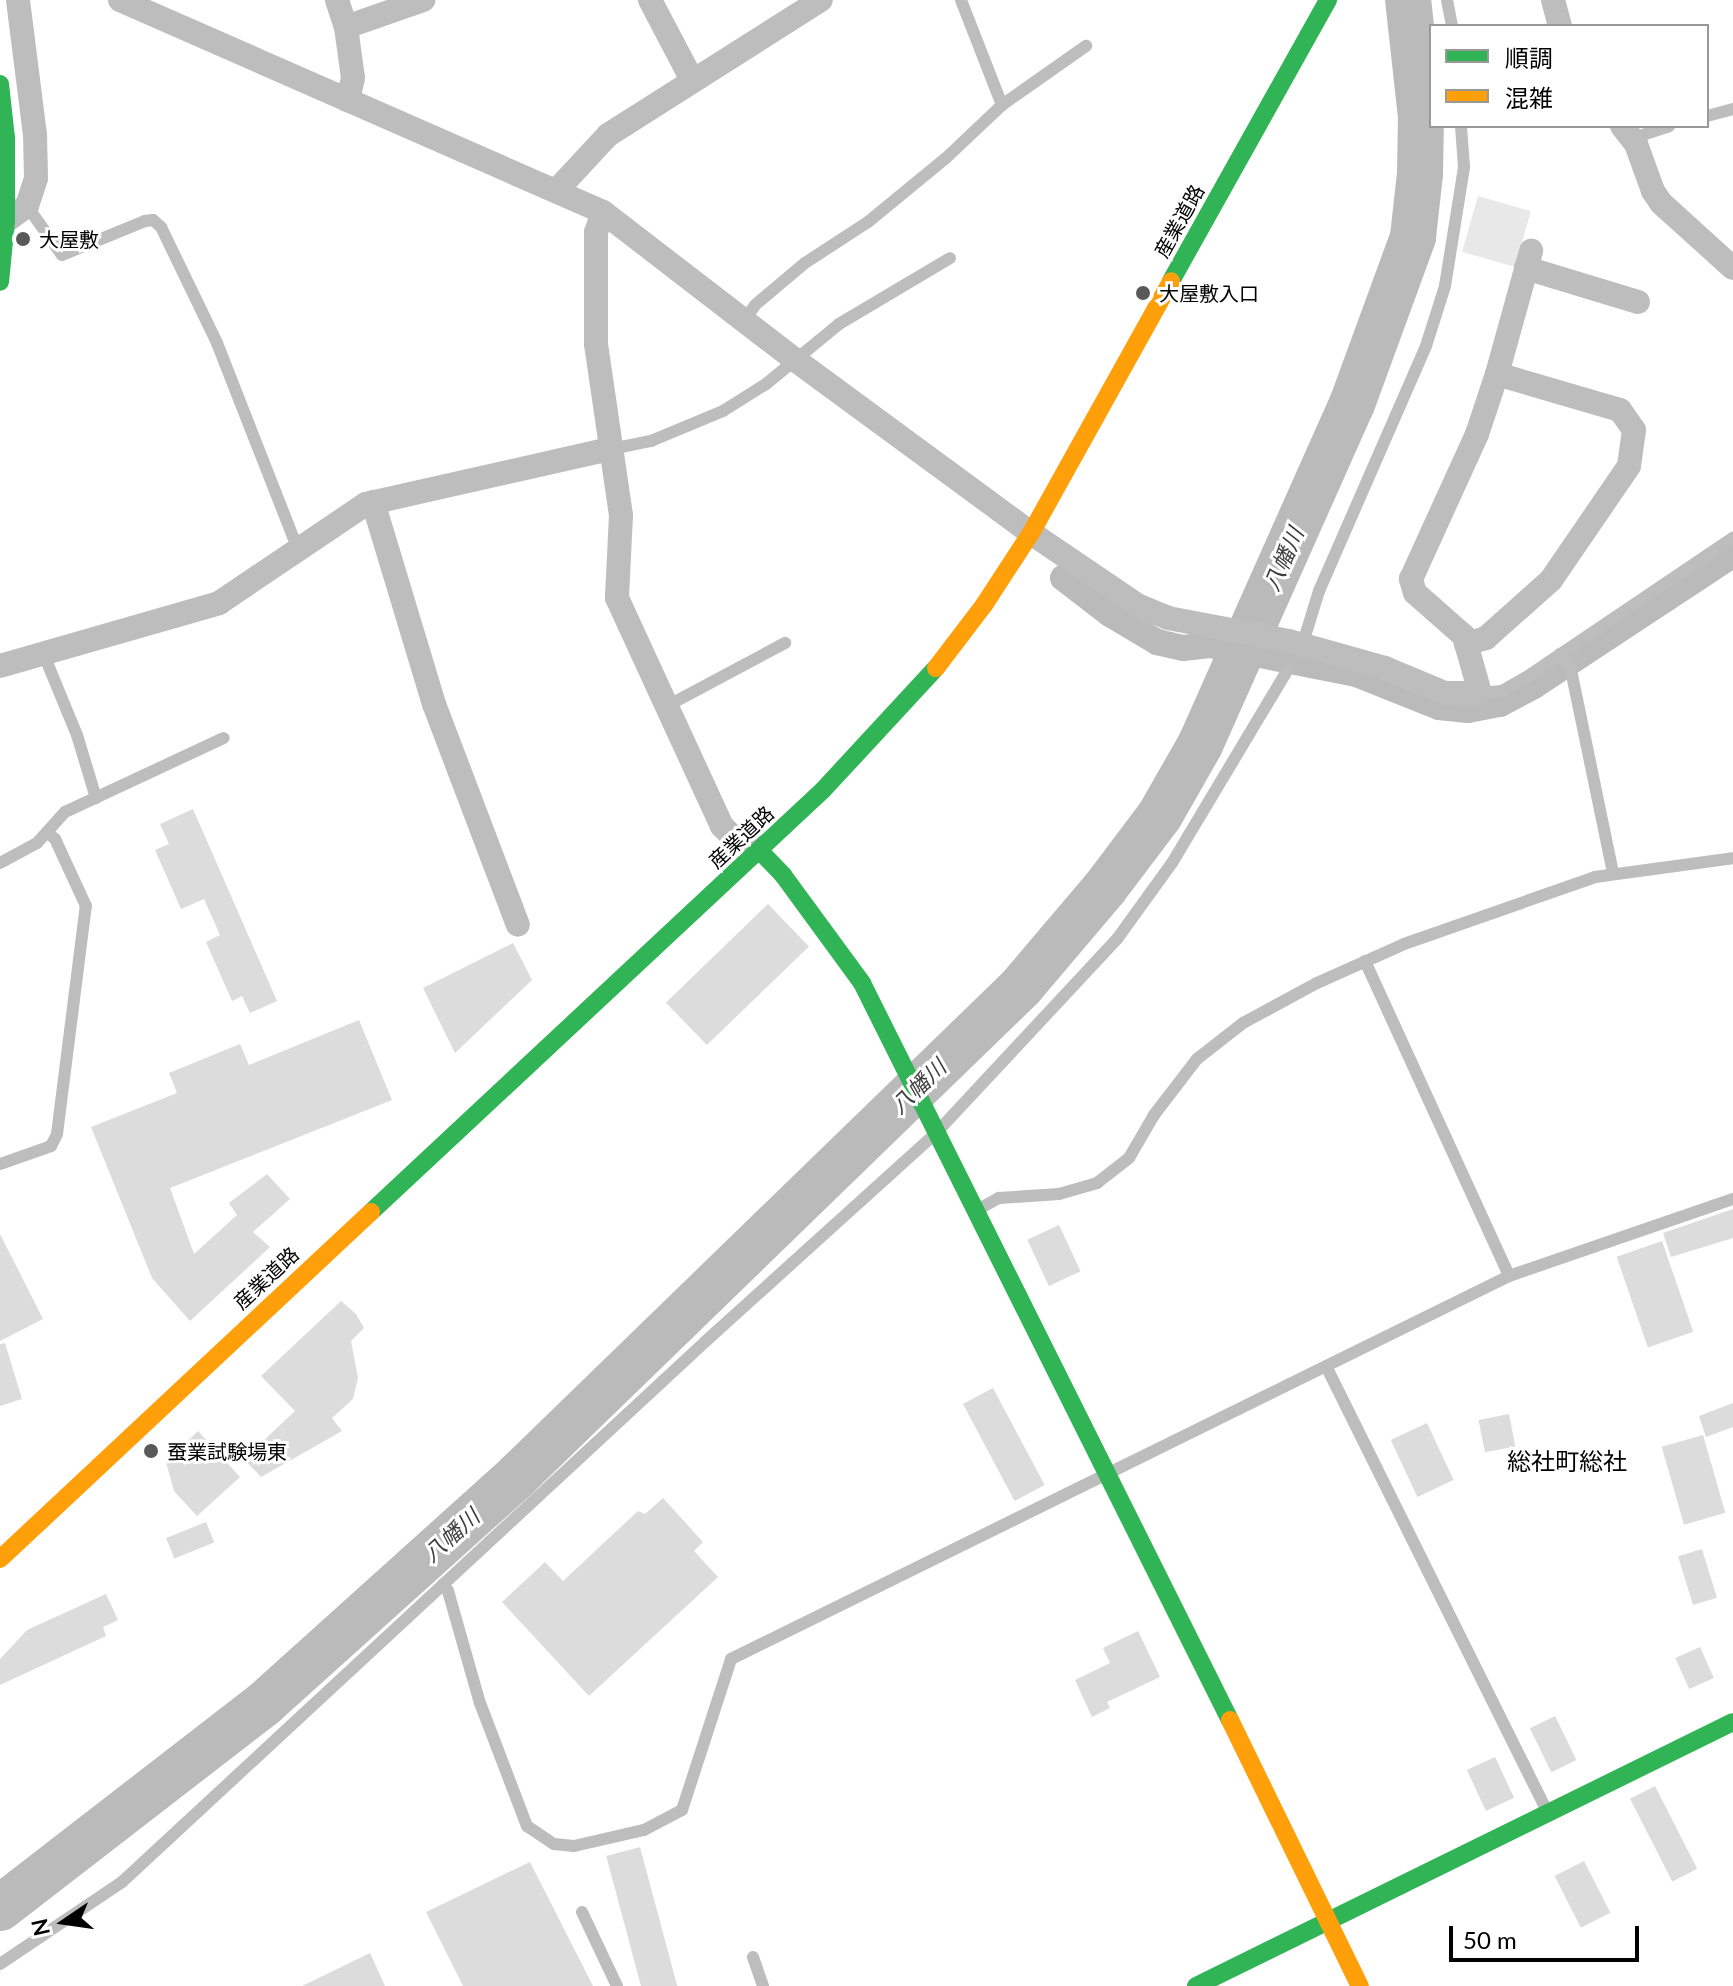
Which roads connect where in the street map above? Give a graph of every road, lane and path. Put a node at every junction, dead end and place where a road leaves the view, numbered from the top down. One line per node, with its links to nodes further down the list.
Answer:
1 (18, 0): 25 (street)
2 (120, 0): 17 (street)
3 (337, 0): 13 (street)
4 (423, 0): 13 (street)
5 (650, 0): 15 (street)
6 (821, 0): 15 (street)
7 (961, 0): 18 (lane)
8 (1328, 0): 37 (street, 産業道路)
9 (1447, 0): 11 (lane)
10 (1553, 0): 12 (street)
11 (1452, 24)
12 (1559, 24)
13 (346, 27): 17 (street)
14 (1086, 46): 18 (lane)
15 (692, 80): 24 (street)
16 (0, 84): 27 (street)
17 (348, 100): 24 (street)
18 (1002, 105): 32 (lane)
19 (1733, 109): 20 (lane)
20 (1709, 115)
21 (1461, 128): 41 (lane)
22 (1655, 128): 23 (lane)
23 (1628, 132): 29 (street)
24 (556, 191): 26 (street)
25 (27, 206): 27 (street); 39 (lane)
26 (603, 212): 32 (street); 35 (street)
27 (3, 219): 30 (street)
28 (950, 258): 33 (lane)
29 (1733, 268)
30 (0, 282)
31 (1638, 302): 34 (street)
32 (744, 321): 33 (street)
33 (794, 359): 35 (lane); 37 (street)
34 (1497, 374): 42 (street); 42 (street)
35 (611, 449): 36 (street); 48 (street)
36 (373, 502): 39 (street); 56 (street)
37 (1031, 533): 41 (street); 52 (street, 産業道路)
38 (1733, 538): 43 (lane)
39 (301, 547): 44 (street)
40 (785, 643): 48 (lane)
41 (1296, 644): 47 (street)
42 (1466, 644): 47 (street)
43 (1560, 654): 47 (lane); 55 (lane)
44 (44, 655): 45 (street); 50 (lane)
45 (0, 666)
46 (1288, 669): 58 (lane)
47 (1480, 693)
48 (667, 706): 52 (street)
49 (224, 738): 50 (lane)
50 (96, 798): 51 (lane)
51 (48, 833): 54 (lane); 59 (lane)
52 (759, 850): 58 (street); 65 (street, 産業道路)
53 (1733, 858): 55 (lane)
54 (0, 863)
55 (1613, 873): 57 (lane)
56 (518, 925)
57 (1365, 961): 61 (lane); 62 (lane)
58 (934, 1126): 61 (street); 66 (lane)
59 (0, 1164)
60 (1733, 1199): 62 (lane)
61 (976, 1211): 64 (street)
62 (1509, 1276): 63 (lane)
63 (1326, 1366): 64 (lane); 68 (lane)
64 (1109, 1473): 66 (lane); 70 (street)
65 (0, 1559)
66 (443, 1584): 72 (lane)
67 (1733, 1722): 68 (street)
68 (1548, 1813): 70 (street)
69 (582, 1912): 73 (lane)
70 (1328, 1920): 75 (street); 76 (street)
71 (753, 1957): 74 (lane)
72 (0, 1964)
73 (617, 1986)
74 (763, 1986)
75 (1196, 1986)
76 (1360, 1986)

